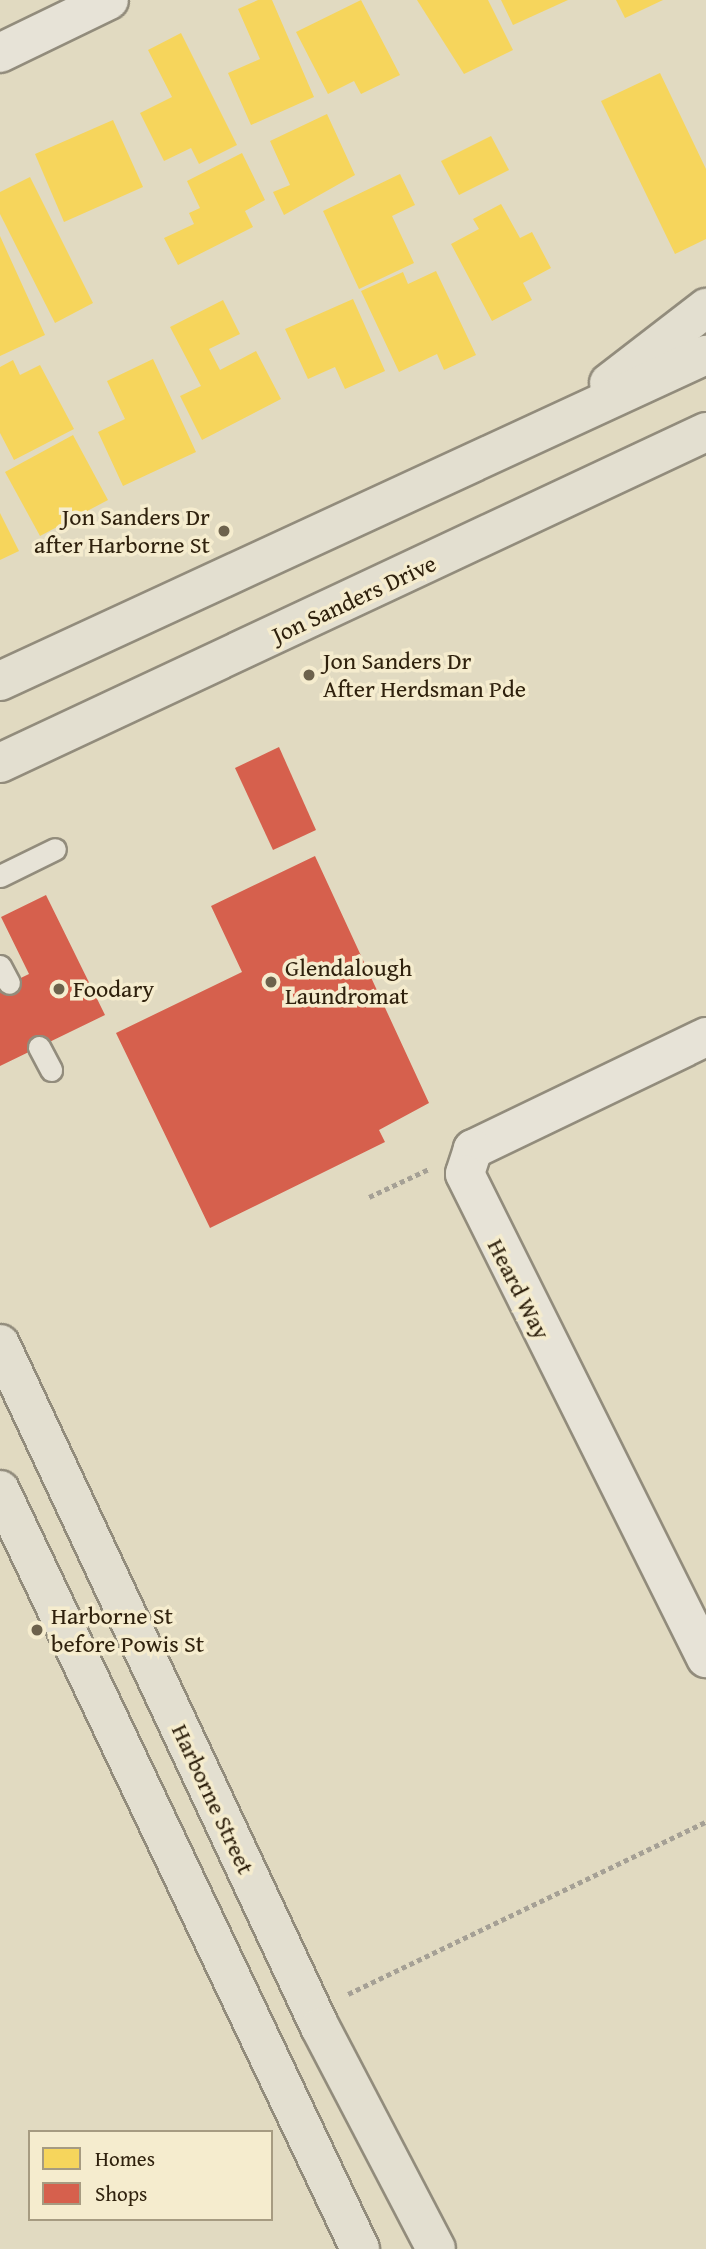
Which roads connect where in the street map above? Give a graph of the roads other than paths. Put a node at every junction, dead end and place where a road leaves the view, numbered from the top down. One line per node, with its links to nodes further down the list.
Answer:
1 (109, 0): 2 (street)
2 (0, 53)
3 (706, 308): 5 (main road)
4 (706, 355): 5 (main road)
5 (551, 426): 7 (main road)
6 (706, 432): 8 (main road, Jon Sanders Drive)
7 (0, 681)
8 (0, 764)
9 (55, 849): 10 (lane)
10 (0, 876)
11 (706, 1037): 16 (street, Heard Way)
12 (39, 1047): 13 (lane)
13 (51, 1070)
14 (0, 1344): 18 (main road, Harborne Street)
15 (0, 1490): 17 (main road)
16 (706, 1658)
17 (360, 2249)
18 (436, 2249)

